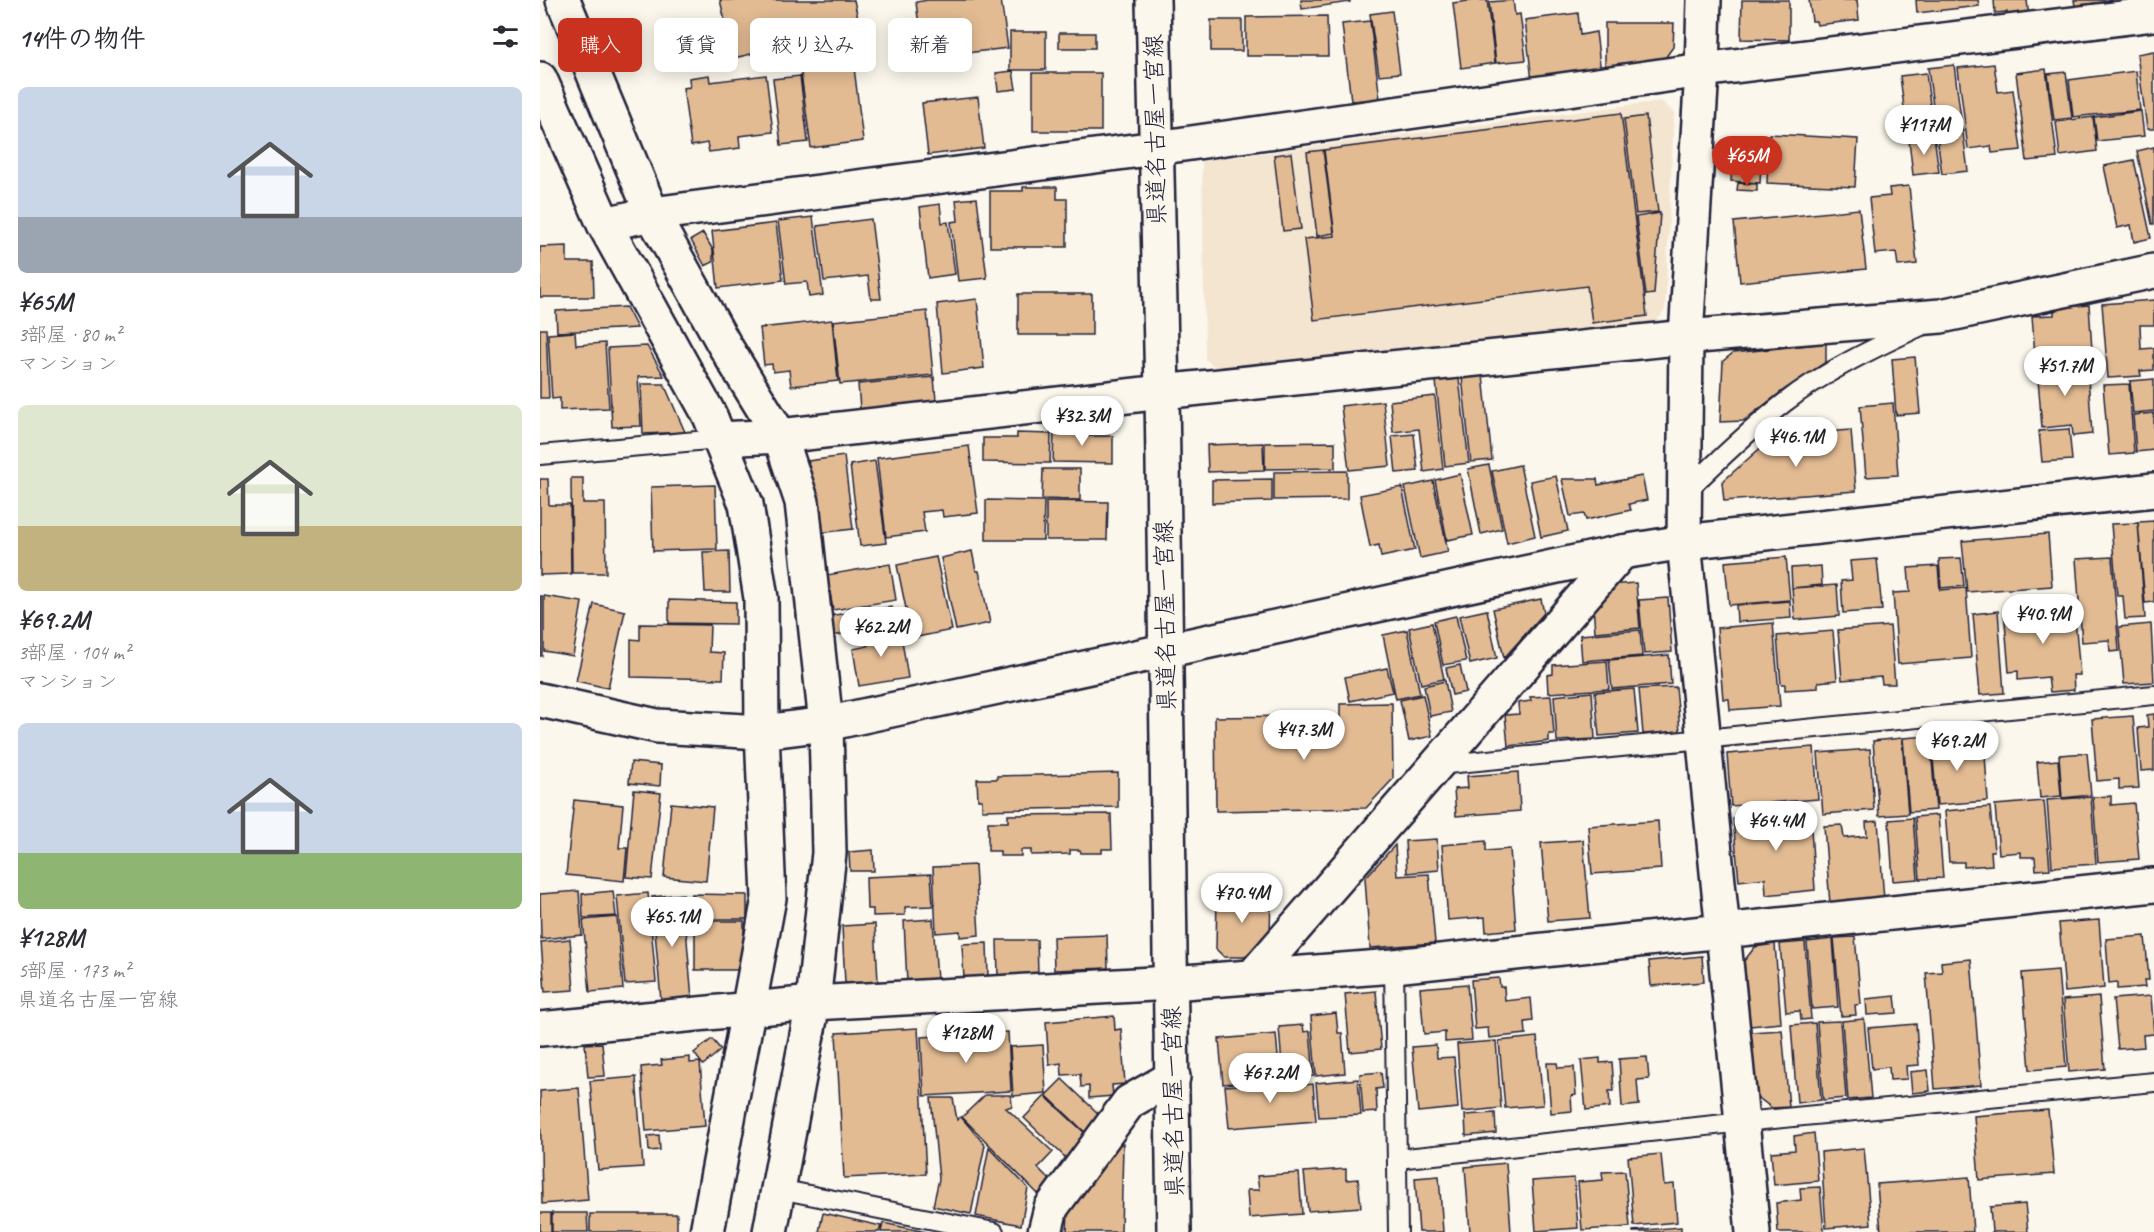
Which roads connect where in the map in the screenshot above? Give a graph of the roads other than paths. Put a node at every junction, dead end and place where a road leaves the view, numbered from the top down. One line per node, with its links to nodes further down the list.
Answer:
1 (563, 0): 8 (street)
2 (1153, 0): 7 (street, 県道名古屋一宮線)
3 (1704, 0): 5 (street)
4 (2154, 15): 5 (street)
5 (1702, 70): 7 (street); 12 (street)
6 (540, 80): 9 (street)
7 (1156, 148): 8 (street); 13 (street, 県道名古屋一宮線)
8 (652, 214): 9 (street); 14 (street)
9 (604, 224): 15 (street)
10 (2154, 271): 11 (street)
11 (1941, 316): 12 (street); 18 (lane)
12 (1686, 337): 13 (street); 18 (street)
13 (1162, 392): 14 (street); 21 (street, 県道名古屋一宮線)
14 (780, 436): 15 (street); 24 (street)
15 (719, 439): 16 (lane); 25 (street)
16 (540, 455)
17 (2154, 490): 19 (street)
18 (1684, 494): 19 (street)
19 (1684, 542): 20 (street); 26 (street)
20 (1622, 552): 21 (street); 27 (street)
21 (1166, 650): 24 (street); 32 (street, 県道名古屋一宮線)
22 (2154, 695): 26 (lane)
23 (540, 700): 25 (street)
24 (826, 724): 25 (street); 33 (street)
25 (762, 732): 34 (street)
26 (1704, 738): 27 (lane); 29 (street)
27 (1437, 765): 31 (street)
28 (2154, 885): 29 (street)
29 (1724, 931): 30 (street); 38 (street)
30 (1394, 966): 31 (street); 39 (lane)
31 (1252, 977): 32 (street)
32 (1171, 983): 33 (street); 36 (street, 県道名古屋一宮線)
33 (813, 1004): 34 (street); 40 (street)
34 (748, 1011): 35 (street); 41 (street)
35 (540, 1029)
36 (1173, 1077): 44 (street); 45 (street, 県道名古屋一宮線)
37 (2154, 1082): 38 (lane)
38 (1743, 1122): 39 (lane); 47 (street)
39 (1397, 1159): 46 (lane)
40 (779, 1189): 42 (street); 43 (lane)
41 (707, 1232)
42 (770, 1232)
43 (994, 1232)
44 (1045, 1232)
45 (1174, 1232)
46 (1398, 1232)
47 (1753, 1232)

